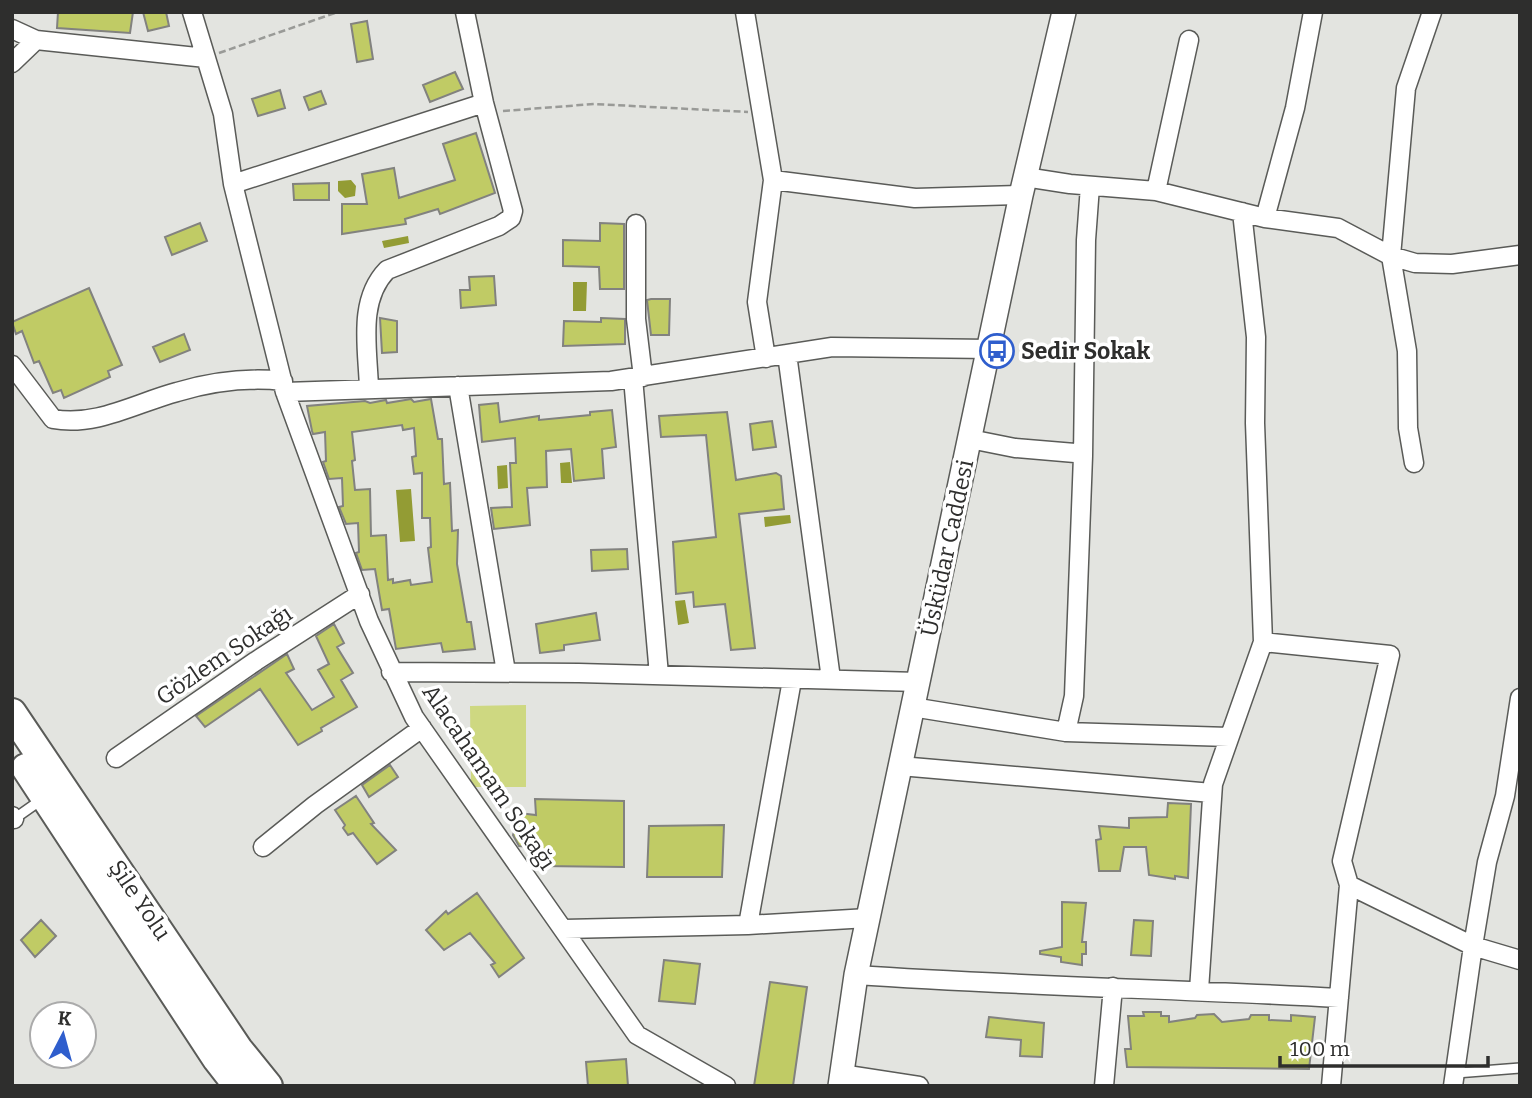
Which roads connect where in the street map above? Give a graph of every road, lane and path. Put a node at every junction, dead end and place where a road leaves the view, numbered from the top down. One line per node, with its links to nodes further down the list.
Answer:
1 (192, 12): 11 (street, Alacahamam Sokağı)
2 (338, 12): 11 (path)
3 (465, 12): 13 (street)
4 (745, 12): 14 (street)
5 (1064, 12): 17 (main road, Üsküdar Caddesi)
6 (1313, 12): 21 (street)
7 (1432, 12): 24 (street)
8 (12, 29): 9 (street)
9 (36, 40): 11 (street); 12 (street)
10 (1189, 40): 19 (street)
11 (206, 58): 16 (street, Alacahamam Sokağı)
12 (12, 63)
13 (486, 108): 14 (path); 16 (street); 32 (street)
14 (762, 112): 15 (street)
15 (773, 180): 17 (street); 27 (street)
16 (233, 184): 31 (street, Alacahamam Sokağı)
17 (1023, 186): 18 (street); 25 (main road, Üsküdar Caddesi)
18 (1090, 186): 19 (street); 34 (street)
19 (1156, 191): 20 (street)
20 (1242, 212): 21 (street); 37 (street)
21 (1265, 218): 24 (street)
22 (636, 224): 29 (street)
23 (1520, 255): 24 (street)
24 (1391, 256): 35 (street)
25 (990, 349): 26 (street); 33 (main road, Üsküdar Caddesi)
26 (787, 355): 27 (street); 41 (street)
27 (766, 358): 29 (street)
28 (12, 365): 31 (street)
29 (638, 377): 30 (street); 40 (street)
30 (458, 386): 32 (street); 39 (street)
31 (284, 387): 32 (street); 36 (street, Alacahamam Sokağı)
32 (369, 389)
33 (970, 439): 34 (street); 43 (main road, Üsküdar Caddesi)
34 (1083, 456): 48 (street)
35 (1414, 463)
36 (360, 594): 38 (street, Alacahamam Sokağı); 51 (street, Gözlem Sokağı)
37 (1263, 642): 49 (street); 57 (street)
38 (391, 672): 39 (street); 47 (street, Alacahamam Sokağı)
39 (506, 672): 40 (street)
40 (659, 676): 42 (street)
41 (831, 679): 42 (street); 43 (street)
42 (792, 680): 59 (street)
43 (918, 682): 45 (main road, Üsküdar Caddesi)
44 (1520, 698): 61 (street)
45 (912, 707): 48 (street); 52 (main road, Üsküdar Caddesi)
46 (12, 713): 71 (highway, Şile Yolu)
47 (422, 728): 56 (street); 60 (street, Alacahamam Sokağı)
48 (1066, 732): 49 (street)
49 (1229, 737): 53 (street)
50 (12, 748): 54 (highway, Şile Yolu)
51 (116, 758)
52 (900, 765): 53 (street); 58 (main road, Üsküdar Caddesi)
53 (1212, 793): 65 (street)
54 (46, 797): 55 (lane); 70 (highway, Şile Yolu)
55 (13, 818)
56 (263, 847)
57 (1349, 885): 61 (street); 66 (street)
58 (868, 918): 59 (street); 63 (main road, Üsküdar Caddesi)
59 (748, 925): 60 (street)
60 (564, 929): 72 (street, Alacahamam Sokağı)
61 (1473, 946): 62 (street); 68 (street)
62 (1520, 960)
63 (856, 975): 64 (street); 69 (main road, Üsküdar Caddesi)
64 (1113, 987): 65 (street); 74 (street)
65 (1199, 990): 66 (street)
66 (1339, 998): 75 (street)
67 (1520, 1068): 68 (lane)
68 (1454, 1079)
69 (841, 1080): 73 (street)
70 (238, 1086)
71 (268, 1086)
72 (726, 1086)
73 (919, 1086)
74 (1104, 1086)
75 (1331, 1086)

